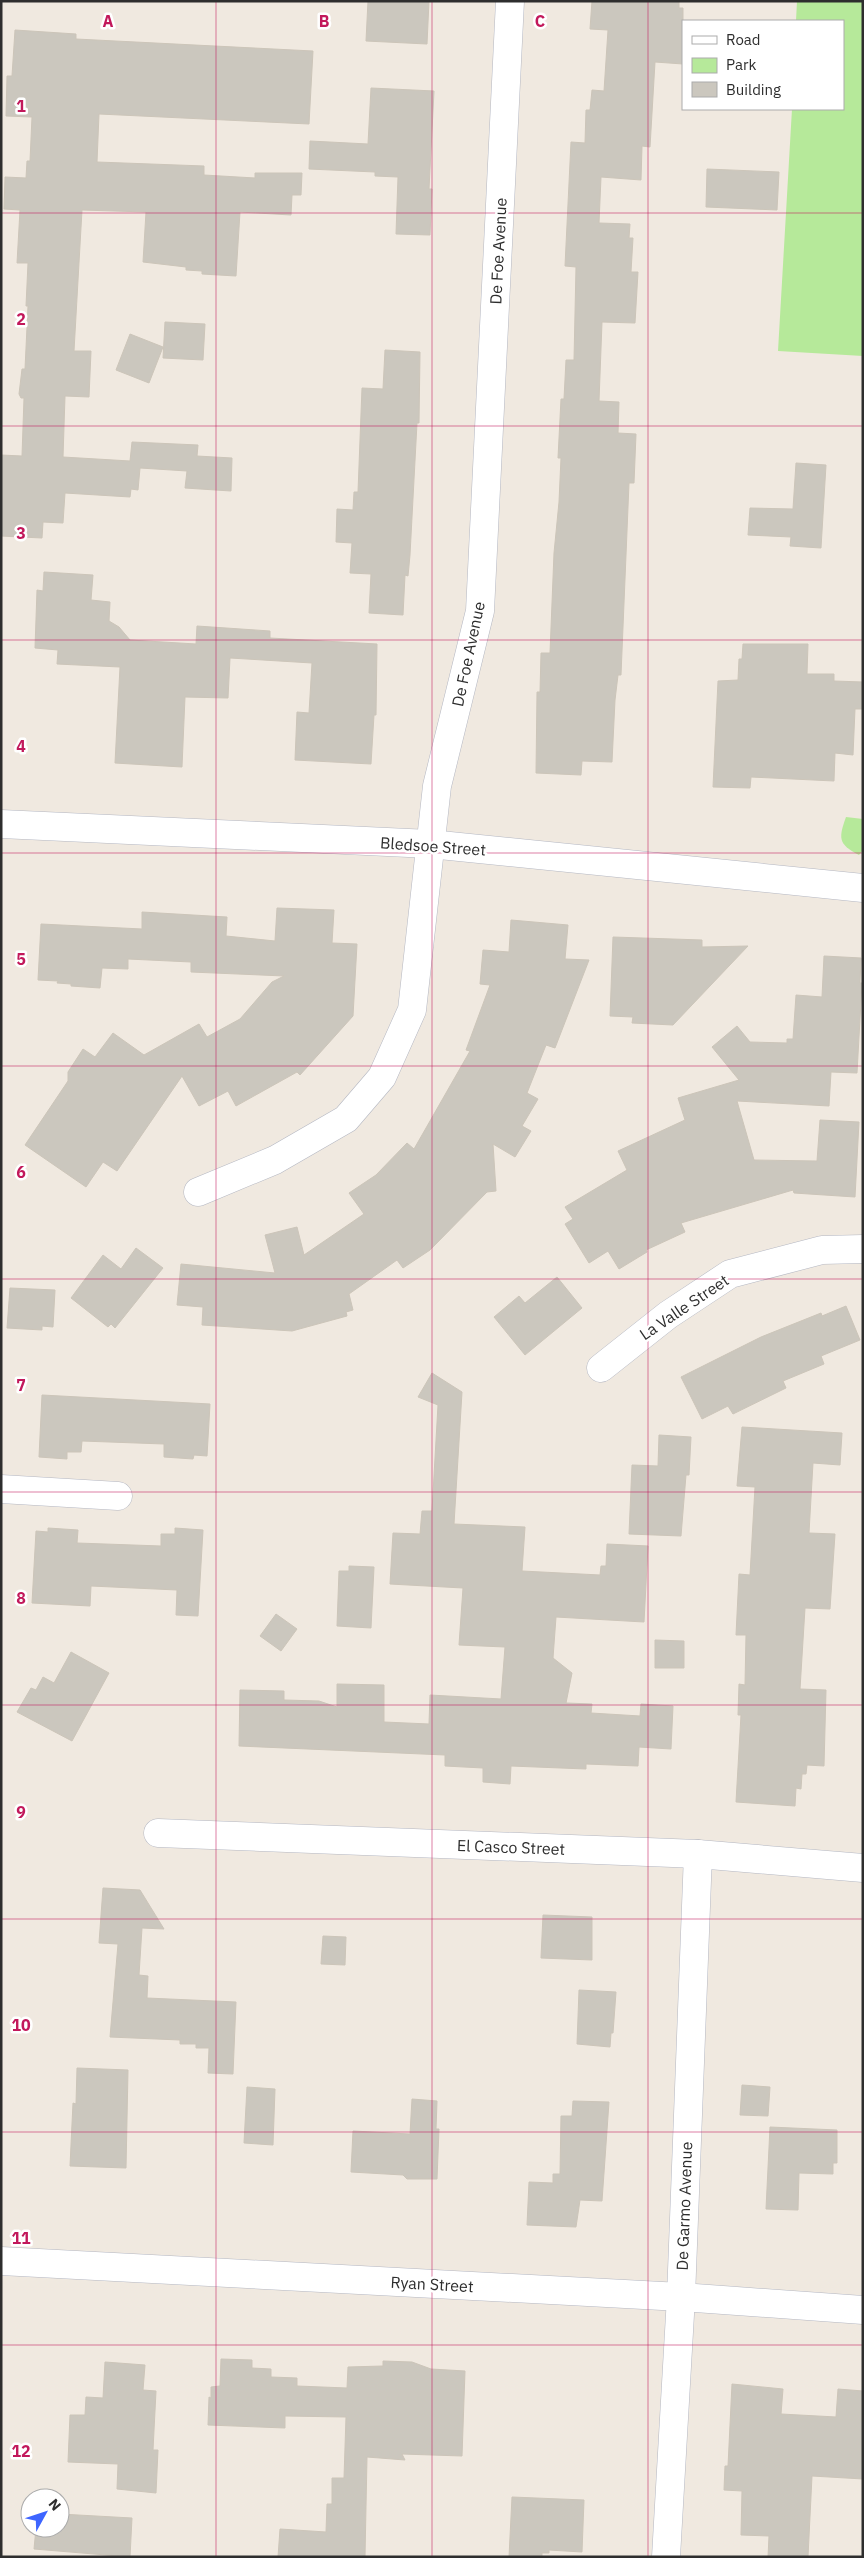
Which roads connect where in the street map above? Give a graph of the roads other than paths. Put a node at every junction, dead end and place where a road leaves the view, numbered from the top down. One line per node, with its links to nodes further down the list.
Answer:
1 (510, 1): 3 (street, De Foe Avenue)
2 (1, 824): 3 (street, Bledsoe Street)
3 (430, 844): 4 (street, Bledsoe Street); 5 (street, De Foe Avenue)
4 (863, 888)
5 (198, 1192)
6 (863, 1249): 7 (street, La Valle Street)
7 (601, 1368)
8 (1, 1489): 9 (street)
9 (118, 1496)
10 (158, 1834): 11 (street, El Casco Street)
11 (698, 1854): 12 (street, El Casco Street); 14 (street, De Garmo Avenue)
12 (863, 1868)
13 (1, 2261): 14 (street, Ryan Street)
14 (680, 2297): 15 (street, Ryan Street); 16 (street, De Garmo Avenue)
15 (863, 2310)
16 (666, 2557)

